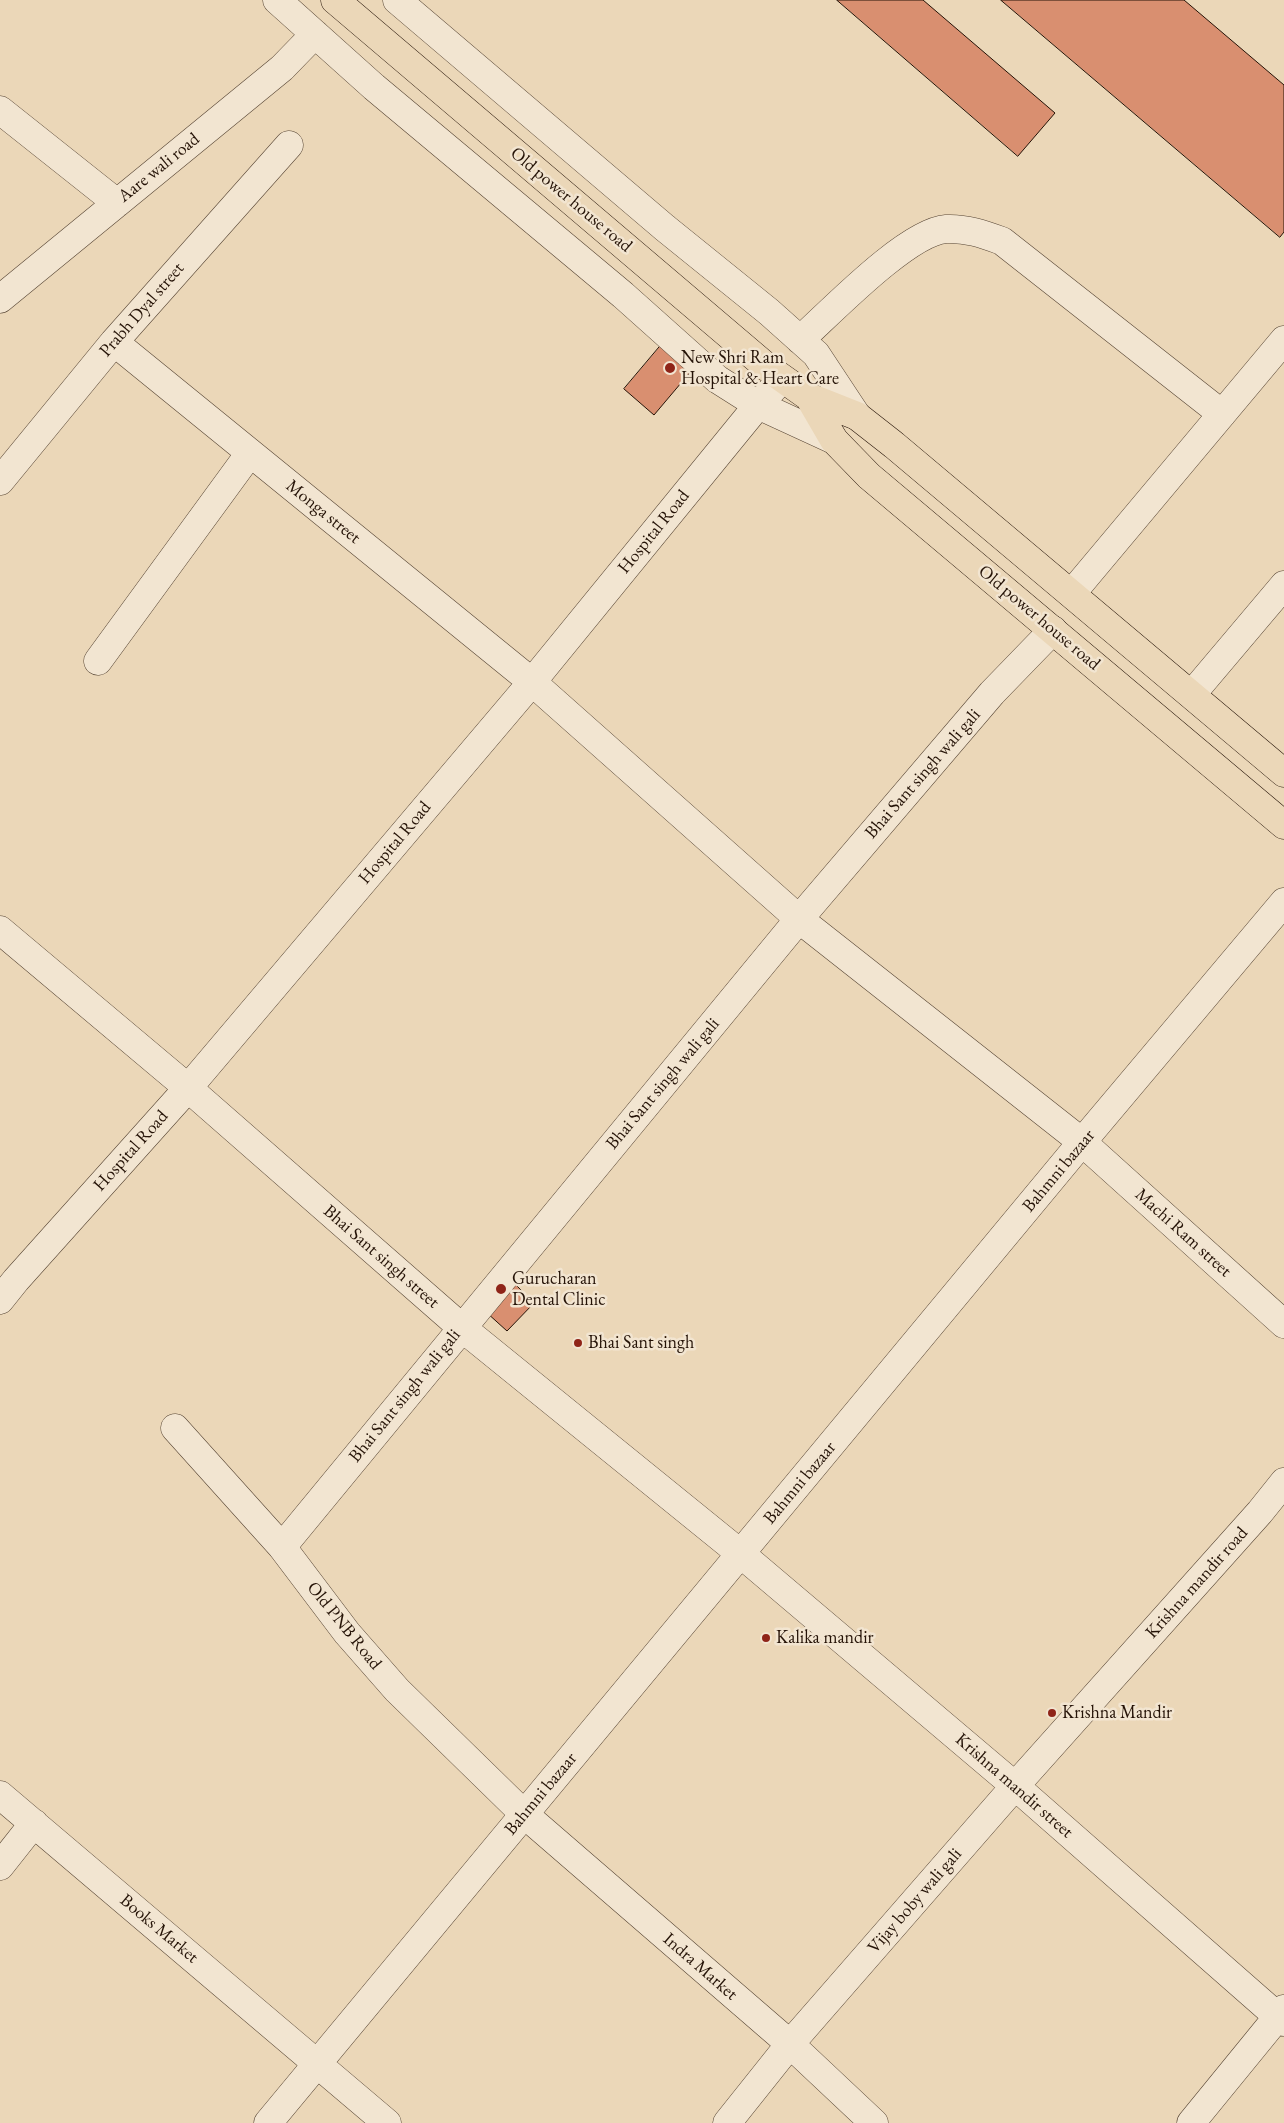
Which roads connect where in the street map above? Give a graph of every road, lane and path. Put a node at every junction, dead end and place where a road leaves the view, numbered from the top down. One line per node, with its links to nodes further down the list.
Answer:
1 (277, 0): 4 (street)
2 (335, 0): 12 (highway, Old power house road)
3 (397, 0): 9 (street)
4 (315, 34): 7 (street, Aare wali road); 14 (street)
5 (0, 110): 7 (street)
6 (290, 144): 11 (street, Prabh Dyal street)
7 (117, 203): 8 (street, Aare wali road)
8 (0, 299)
9 (800, 340): 15 (street); 16 (street)
10 (1284, 340): 15 (street)
11 (114, 342): 18 (street, Monga street); 19 (street, Prabh Dyal street)
12 (775, 374): 13 (highway, Old power house road); 14 (street, Hospital Road)
13 (808, 397): 16 (highway, Old power house road); 17 (highway, Old power house road)
14 (758, 405): 17 (street); 24 (street, Hospital Road)
15 (1222, 414): 21 (street)
16 (857, 416): 21 (highway, Old power house road)
17 (834, 440): 22 (highway, Old power house road)
18 (250, 453): 23 (street); 24 (street, Monga street)
19 (0, 481)
20 (1284, 585): 25 (street)
21 (1072, 593): 25 (highway, Old power house road)
22 (1054, 630): 27 (highway, Old power house road); 29 (street, Bhai Sant singh wali gali)
23 (98, 661)
24 (532, 682): 29 (street, Monga street); 31 (street, Hospital Road)
25 (1192, 694): 26 (highway, Old power house road)
26 (1284, 773)
27 (1284, 825)
28 (1284, 902): 32 (street, Bahmni bazaar)
29 (799, 919): 32 (street, Machi Ram street); 35 (street, Bhai Sant singh wali gali)
30 (0, 930): 31 (street, Bhai Sant singh street)
31 (188, 1088): 33 (street, Hospital Road); 35 (street, Bhai Sant singh street)
32 (1082, 1142): 34 (street, Machi Ram street); 39 (street, Bahmni bazaar)
33 (0, 1300)
34 (1284, 1324)
35 (461, 1328): 38 (street, Bhai Sant singh wali gali); 39 (street, Bhai Sant singh street)
36 (175, 1428): 38 (street, Old PNB Road)
37 (1284, 1482): 40 (street, Krishna mandir road)
38 (282, 1547): 43 (street, Old PNB Road)
39 (741, 1554): 41 (street, Krishna mandir street); 43 (street, Bahmni bazaar)
40 (1108, 1683): 41 (street, Vijay boby wali gali)
41 (1016, 1786): 46 (street, Krishna mandir street); 47 (street, Vijay boby wali gali)
42 (0, 1795): 44 (street, Books Market)
43 (524, 1814): 47 (street, Indra Market); 48 (street, Bahmni bazaar)
44 (34, 1823): 45 (street); 48 (street, Books Market)
45 (0, 1866)
46 (1282, 2016): 53 (street)
47 (790, 2044): 51 (street, Vijay boby wali gali); 52 (street, Indra Market)
48 (317, 2064): 49 (street, Bahmni bazaar); 50 (street, Books Market)
49 (268, 2123)
50 (387, 2123)
51 (727, 2123)
52 (874, 2123)
53 (1191, 2123)

